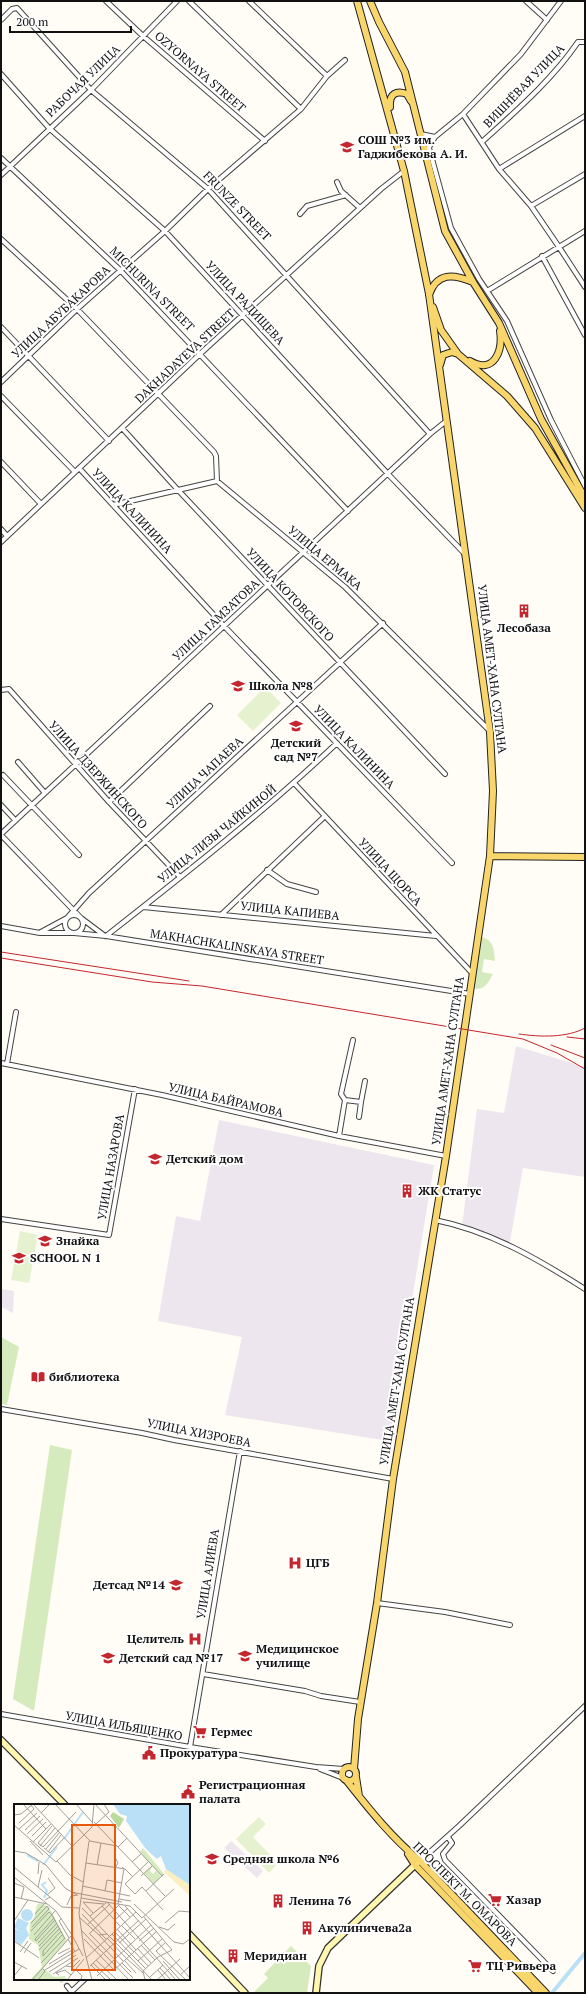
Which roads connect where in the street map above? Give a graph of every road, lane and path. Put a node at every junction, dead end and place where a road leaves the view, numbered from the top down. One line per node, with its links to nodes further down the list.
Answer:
1 (106, 1): 11 (street, OZYORNAYA STREET)
2 (178, 1): 11 (street, РАБОЧАЯ УЛИЦА)
3 (189, 1): 18 (street)
4 (249, 1): 15 (street)
5 (357, 1): 19 (main road)
6 (370, 1): 17 (main road)
7 (526, 1): 10 (street)
8 (561, 1): 10 (street)
9 (1, 20): 16 (street, FRUNZE STREET)
10 (547, 20): 20 (street)
11 (143, 36): 16 (street, РАБОЧАЯ УЛИЦА); 25 (street, OZYORNAYA STREET)
12 (585, 42): 26 (street, ВИШНЁВАЯ УЛИЦА)
13 (345, 60): 15 (street, УЛИЦА АБУБАКАРОВА)
14 (1, 74): 22 (street, УЛИЦА РАДИЩЕВА)
15 (327, 76): 18 (street, УЛИЦА АБУБАКАРОВА)
16 (91, 90): 22 (street, РАБОЧАЯ УЛИЦА); 35 (street, FRUNZE STREET)
17 (414, 106): 19 (main road); 23 (main road)
18 (300, 109): 25 (street, УЛИЦА АБУБАКАРОВА)
19 (390, 114): 31 (main road)
20 (463, 114): 24 (street); 26 (street)
21 (585, 116): 30 (street)
22 (49, 128): 29 (street, РАБОЧАЯ УЛИЦА); 40 (street, УЛИЦА РАДИЩЕВА)
23 (421, 134): 24 (street); 27 (main road)
24 (435, 137): 27 (street)
25 (265, 141): 35 (street, УЛИЦА АБУБАКАРОВА)
26 (482, 142): 30 (street)
27 (427, 150): 47 (main road); 49 (street)
28 (1, 158): 29 (street, MICHURINA STREET)
29 (10, 167): 33 (street, РАБОЧАЯ УЛИЦА); 45 (street, MICHURINA STREET)
30 (499, 169): 37 (street)
31 (404, 171): 38 (street, DAKHADAYEVA STREET); 50 (main road)
32 (585, 174): 37 (street)
33 (1, 175)
34 (337, 182): 36 (street)
35 (208, 189): 40 (street, УЛИЦА АБУБАКАРОВА); 46 (street, FRUNZE STREET)
36 (346, 195): 38 (street); 39 (street)
37 (531, 206): 43 (street)
38 (360, 208): 46 (street, DAKHADAYEVA STREET)
39 (300, 214)
40 (165, 231): 45 (street, УЛИЦА АБУБАКАРОВА); 52 (street, УЛИЦА РАДИЩЕВА)
41 (585, 231): 43 (street)
42 (1, 239): 51 (street)
43 (559, 246): 44 (street); 48 (street)
44 (542, 256): 49 (street); 55 (street)
45 (120, 270): 51 (street, УЛИЦА АБУБАКАРОВА); 56 (street, MICHURINA STREET)
46 (287, 275): 52 (street, DAKHADAYEVA STREET); 65 (street, FRUNZE STREET)
47 (473, 282): 50 (main road); 53 (main road)
48 (584, 286)
49 (487, 291): 71 (street)
50 (429, 294): 57 (main road); 59 (main road, УЛИЦА АМЕТ-ХАНА СУЛТАНА)
51 (77, 309): 58 (street, УЛИЦА АБУБАКАРОВА); 61 (street)
52 (243, 315): 56 (street, DAKHADAYEVA STREET); 69 (street, УЛИЦА РАДИЩЕВА)
53 (499, 324): 57 (main road); 73 (main road)
54 (1, 327): 58 (street)
55 (585, 335)
56 (202, 353): 61 (street, DAKHADAYEVA STREET); 77 (street, MICHURINA STREET)
57 (458, 354): 59 (main road); 76 (main road)
58 (28, 355): 60 (street, УЛИЦА АБУБАКАРОВА); 66 (street)
59 (440, 373): 63 (main road, УЛИЦА АМЕТ-ХАНА СУЛТАНА)
60 (1, 382)
61 (159, 394): 64 (street, DAKHADAYEVA STREET); 70 (street)
62 (1, 396): 68 (street, УЛИЦА КАЛИНИНА)
63 (446, 422): 65 (street, УЛИЦА ГАМЗАТОВА); 82 (main road, УЛИЦА АМЕТ-ХАНА СУЛТАНА)
64 (122, 428): 66 (street, DAKHADAYEVA STREET); 72 (street, УЛИЦА КОТОВСКОГО)
65 (430, 434): 69 (street, УЛИЦА ГАМЗАТОВА)
66 (109, 441): 68 (street, DAKHADAYEVA STREET)
67 (1, 462): 74 (street)
68 (77, 470): 74 (street, DAKHADAYEVA STREET); 75 (street, УЛИЦА КАЛИНИНА)
69 (388, 474): 77 (street, УЛИЦА ГАМЗАТОВА); 82 (street, УЛИЦА РАДИЩЕВА)
70 (216, 481): 72 (street); 81 (street, УЛИЦА ЕРМАКА)
71 (585, 486)
72 (178, 490): 75 (street); 83 (street, УЛИЦА КОТОВСКОГО)
73 (585, 498)
74 (41, 504): 79 (street, DAKHADAYEVA STREET)
75 (113, 505): 85 (street, УЛИЦА КАЛИНИНА)
76 (585, 508)
77 (348, 510): 81 (street, УЛИЦА ГАМЗАТОВА)
78 (1, 529): 79 (street)
79 (7, 536): 80 (street, DAKHADAYEVA STREET)
80 (1, 542)
81 (303, 553): 83 (street, УЛИЦА ГАМЗАТОВА); 84 (street, УЛИЦА ЕРМАКА)
82 (466, 555): 90 (main road, УЛИЦА АМЕТ-ХАНА СУЛТАНА)
83 (267, 586): 85 (street, УЛИЦА ГАМЗАТОВА); 86 (street, УЛИЦА КОТОВСКОГО)
84 (383, 623): 86 (street, УЛИЦА ЧАПАЕВА); 90 (street, УЛИЦА ЕРМАКА)
85 (224, 626): 88 (street, УЛИЦА КАЛИНИНА); 93 (street, УЛИЦА ГАМЗАТОВА)
86 (339, 662): 88 (street, УЛИЦА ЧАПАЕВА); 94 (street, УЛИЦА КОТОВСКОГО)
87 (1, 690): 93 (street, УЛИЦА ДЗЕРЖИНСКОГО)
88 (296, 701): 91 (street, УЛИЦА КАЛИНИНА); 104 (street, УЛИЦА ЧАПАЕВА)
89 (210, 706): 98 (street)
90 (490, 732): 106 (main road, УЛИЦА АМЕТ-ХАНА СУЛТАНА)
91 (337, 743): 96 (street, УЛИЦА ЛИЗЫ ЧАЙКИНОЙ); 108 (street, УЛИЦА КАЛИНИНА)
92 (18, 762): 97 (street)
93 (76, 765): 97 (street, УЛИЦА ГАМЗАТОВА); 98 (street, УЛИЦА ДЗЕРЖИНСКОГО)
94 (445, 774)
95 (3, 775): 100 (street)
96 (294, 783): 101 (street, УЛИЦА ЩОРСА); 110 (street, УЛИЦА ЛИЗЫ ЧАЙКИНОЙ)
97 (46, 793): 100 (street, УЛИЦА ГАМЗАТОВА)
98 (109, 802): 104 (street, УЛИЦА ДЗЕРЖИНСКОГО)
99 (1, 805): 102 (street)
100 (31, 806): 102 (street, УЛИЦА ГАМЗАТОВА); 105 (street)
101 (325, 816): 109 (street); 121 (street, УЛИЦА ЩОРСА)
102 (15, 820): 103 (street, УЛИЦА ГАМЗАТОВА)
103 (1, 835): 113 (street)
104 (145, 842): 110 (street, УЛИЦА ДЗЕРЖИНСКОГО); 113 (street, УЛИЦА ЧАПАЕВА)
105 (79, 855)
106 (490, 856): 107 (main road); 122 (main road, УЛИЦА АМЕТ-ХАНА СУЛТАНА)
107 (585, 857)
108 (452, 863)
109 (268, 870): 111 (street); 114 (street)
110 (180, 878): 112 (street, УЛИЦА ЛИЗЫ ЧАЙКИНОЙ)
111 (316, 892)
112 (142, 907): 114 (street, УЛИЦА КАПИЕВА); 120 (street, УЛИЦА ЛИЗЫ ЧАЙКИНОЙ)
113 (74, 909): 115 (street, УЛИЦА ЧАПАЕВА); 116 (street)
114 (221, 914): 121 (street, УЛИЦА КАПИЕВА)
115 (67, 918): 116 (street); 118 (street, УЛИЦА ЧАПАЕВА); 119 (street)
116 (81, 918): 119 (street); 120 (street)
117 (1, 926): 118 (street, MAKHACHKALINSKAYA STREET)
118 (40, 933): 119 (street, MAKHACHKALINSKAYA STREET)
119 (74, 933): 120 (street, MAKHACHKALINSKAYA STREET)
120 (106, 936): 123 (street, MAKHACHKALINSKAYA STREET)
121 (436, 936): 122 (street, УЛИЦА ЩОРСА)
122 (472, 973): 123 (main road, УЛИЦА АМЕТ-ХАНА СУЛТАНА)
123 (470, 994): 134 (main road, УЛИЦА АМЕТ-ХАНА СУЛТАНА)
124 (16, 1012): 127 (street)
125 (353, 1040): 130 (street)
126 (1, 1063): 127 (street, УЛИЦА БАЙРАМОВА)
127 (7, 1064): 129 (street, УЛИЦА БАЙРАМОВА)
128 (366, 1081): 131 (street)
129 (135, 1090): 133 (street, УЛИЦА БАЙРАМОВА); 135 (street, УЛИЦА НАЗАРОВА)
130 (345, 1100): 131 (street); 133 (street)
131 (361, 1102): 132 (street)
132 (359, 1117)
133 (339, 1136): 134 (street, УЛИЦА БАЙРАМОВА)
134 (446, 1156): 136 (main road, УЛИЦА АМЕТ-ХАНА СУЛТАНА)
135 (1, 1219)
136 (434, 1220): 137 (street); 140 (main road, УЛИЦА АМЕТ-ХАНА СУЛТАНА)
137 (585, 1289)
138 (1, 1410): 139 (street, УЛИЦА ХИЗРОЕВА)
139 (240, 1451): 140 (street, УЛИЦА ХИЗРОЕВА); 143 (street, УЛИЦА АЛИЕВА)
140 (393, 1479): 141 (main road, УЛИЦА АМЕТ-ХАНА СУЛТАНА)
141 (377, 1603): 142 (street); 144 (main road, УЛИЦА АМЕТ-ХАНА СУЛТАНА)
142 (510, 1625)
143 (203, 1674): 144 (street); 148 (street, УЛИЦА АЛИЕВА)
144 (360, 1702): 149 (main road, УЛИЦА АМЕТ-ХАНА СУЛТАНА)
145 (585, 1706): 157 (street)
146 (1, 1714): 148 (street, УЛИЦА ИЛЬЯЩЕНКО)
147 (1, 1740): 156 (street)
148 (190, 1747): 150 (street, УЛИЦА ИЛЬЯЩЕНКО)
149 (354, 1751): 151 (main road); 152 (main road)
150 (316, 1767): 151 (street); 154 (street)
151 (345, 1768): 152 (main road); 154 (main road)
152 (354, 1769): 153 (main road)
153 (356, 1777): 154 (main road); 155 (main road)
154 (344, 1779): 155 (main road, ПРОСПЕКТ М. ОМАРОВА)
155 (360, 1798): 158 (main road, ПРОСПЕКТ М. ОМАРОВА)
156 (64, 1804)
157 (448, 1836): 158 (street); 160 (street)
158 (417, 1863): 164 (main road, ПРОСПЕКТ М. ОМАРОВА); 166 (street)
159 (190, 1935): 165 (street)
160 (553, 1972)
161 (84, 1980): 163 (street)
162 (67, 1986): 163 (street)
163 (71, 1992)
164 (543, 1992)
165 (245, 1993)
166 (316, 1993)

